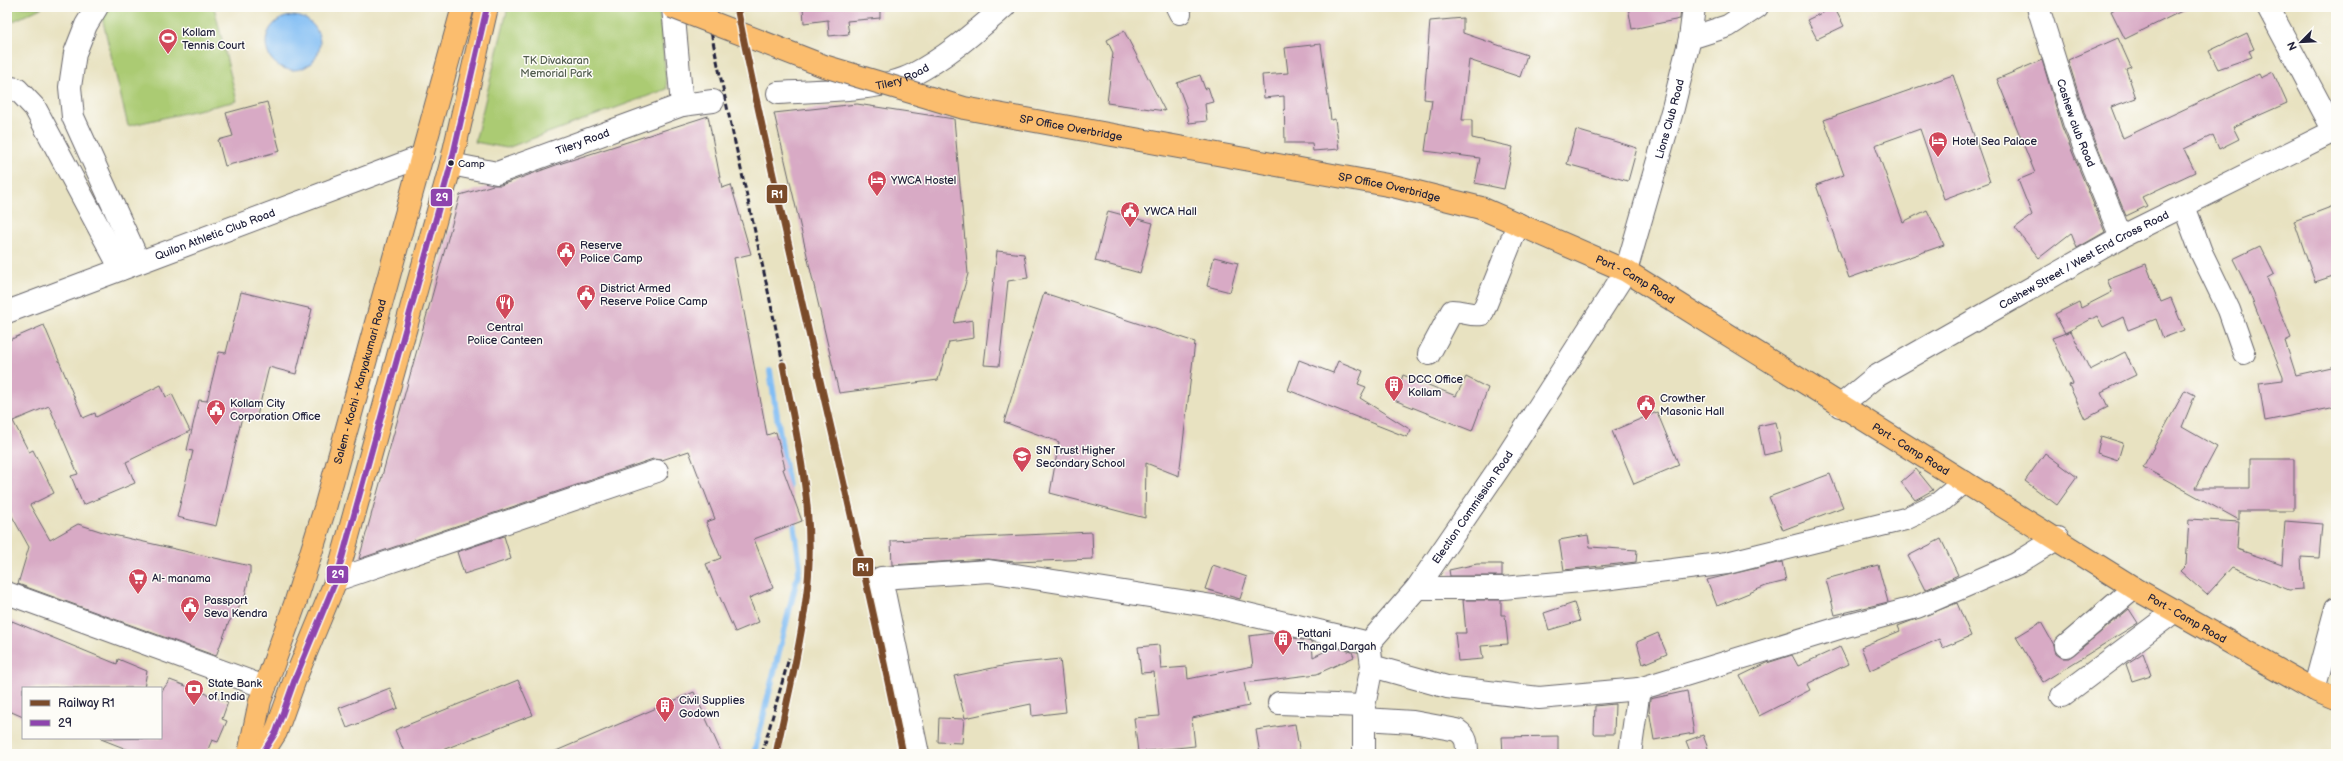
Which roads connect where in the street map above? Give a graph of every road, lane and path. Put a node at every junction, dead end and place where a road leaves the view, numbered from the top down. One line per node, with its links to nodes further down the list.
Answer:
1 (97, 7): 22 (street)
2 (463, 7): 16 (main road, Salem - Kochi - Kanyakumari Road)
3 (487, 7): 17 (main road)
4 (672, 7): 14 (street); 19 (main road, SP Office Overbridge, bridge)
5 (1004, 7): 12 (street, Tilery Road)
6 (1694, 7): 10 (street, Lions Club Road)
7 (1757, 7): 10 (street)
8 (2038, 7): 21 (street, Cashew club Road)
9 (2268, 7): 15 (street)
10 (1690, 38): 23 (street, Lions Club Road)
11 (7, 87): 22 (street)
12 (778, 93)
13 (712, 101): 14 (street, Tilery Road)
14 (682, 105): 17 (street, Tilery Road)
15 (2335, 130): 18 (street, Cashew Street / West End Cross Road)
16 (423, 156): 22 (street, Quilon Athletic Club Road); 40 (main road, Salem - Kochi - Kanyakumari Road)
17 (451, 164): 31 (main road)
18 (2184, 206): 21 (street, Cashew Street / West End Cross Road); 25 (street)
19 (1481, 208): 20 (main road, Port - Camp Road)
20 (1518, 224): 23 (main road, Port - Camp Road); 26 (street)
21 (2121, 237): 27 (street, Cashew Street / West End Cross Road)
22 (130, 265): 24 (street, Quilon Athletic Club Road)
23 (1626, 271): 27 (main road, Port - Camp Road); 32 (street, Election Commission Road)
24 (7, 312)
25 (2244, 353)
26 (1429, 354)
27 (1840, 406): 29 (main road, Port - Camp Road)
28 (657, 471): 31 (street)
29 (1964, 482): 30 (main road, Port - Camp Road); 32 (street)
30 (2058, 538): 33 (main road, Port - Camp Road); 41 (street)
31 (336, 580): 48 (main road)
32 (1417, 588): 37 (street, Election Commission Road)
33 (2134, 588): 36 (main road, Port - Camp Road); 38 (street)
34 (7, 593): 40 (street)
35 (2336, 608): 42 (street)
36 (2175, 611): 42 (main road, Port - Camp Road); 43 (street)
37 (1369, 643): 39 (street); 49 (street)
38 (2066, 646)
39 (1372, 666): 41 (street); 46 (street)
40 (265, 686): 47 (main road, Salem - Kochi - Kanyakumari Road)
41 (1639, 689): 52 (street)
42 (2314, 690): 44 (main road, Port - Camp Road)
43 (2062, 696)
44 (2336, 699)
45 (1279, 703): 46 (street)
46 (1364, 712): 50 (street); 51 (street)
47 (249, 754)
48 (262, 754)
49 (918, 754)
50 (1364, 754)
51 (1467, 754)
52 (1630, 754)

